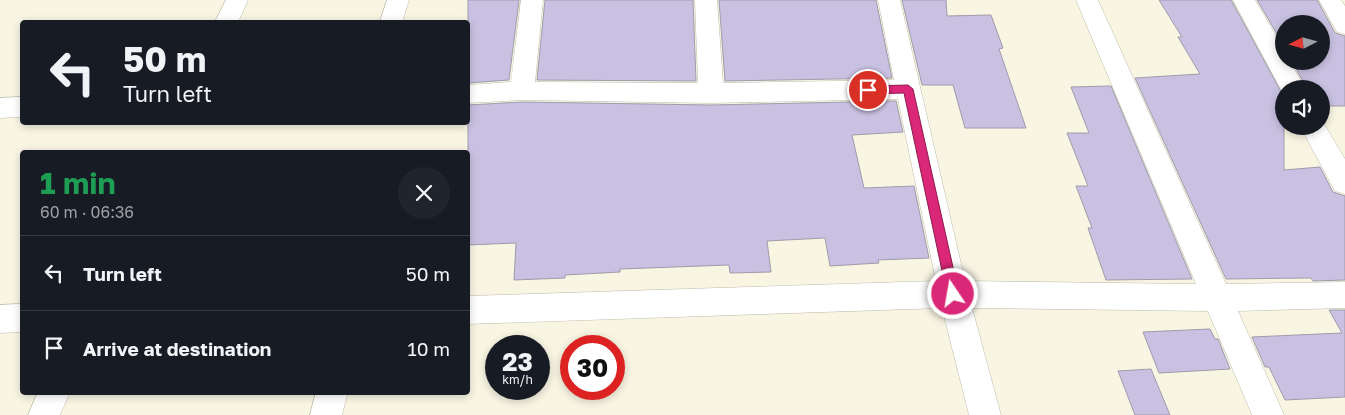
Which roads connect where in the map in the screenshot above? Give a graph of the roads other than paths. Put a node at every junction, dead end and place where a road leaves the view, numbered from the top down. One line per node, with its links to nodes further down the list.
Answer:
1 (236, 0): 9 (street)
2 (398, 0): 10 (street)
3 (532, 0): 14 (street)
4 (706, 0): 15 (street)
5 (888, 0): 13 (street)
6 (1087, 0): 23 (street)
7 (1244, 0): 12 (street)
8 (1330, 0): 11 (street)
9 (228, 20)
10 (392, 20)
11 (1345, 26)
12 (1288, 80)
13 (908, 89): 15 (street); 21 (street)
14 (522, 91): 15 (street); 16 (street)
15 (711, 93)
16 (470, 94)
17 (20, 107): 18 (street)
18 (0, 108)
19 (1318, 135): 20 (street)
20 (1345, 183)
21 (953, 294): 23 (street); 24 (street); 31 (street)
22 (1345, 295): 23 (street)
23 (1216, 298): 32 (street)
24 (470, 310)
25 (20, 318): 26 (street)
26 (0, 319)
27 (53, 395): 29 (street)
28 (331, 395): 30 (street)
29 (44, 415)
30 (326, 415)
31 (985, 415)
32 (1268, 415)

